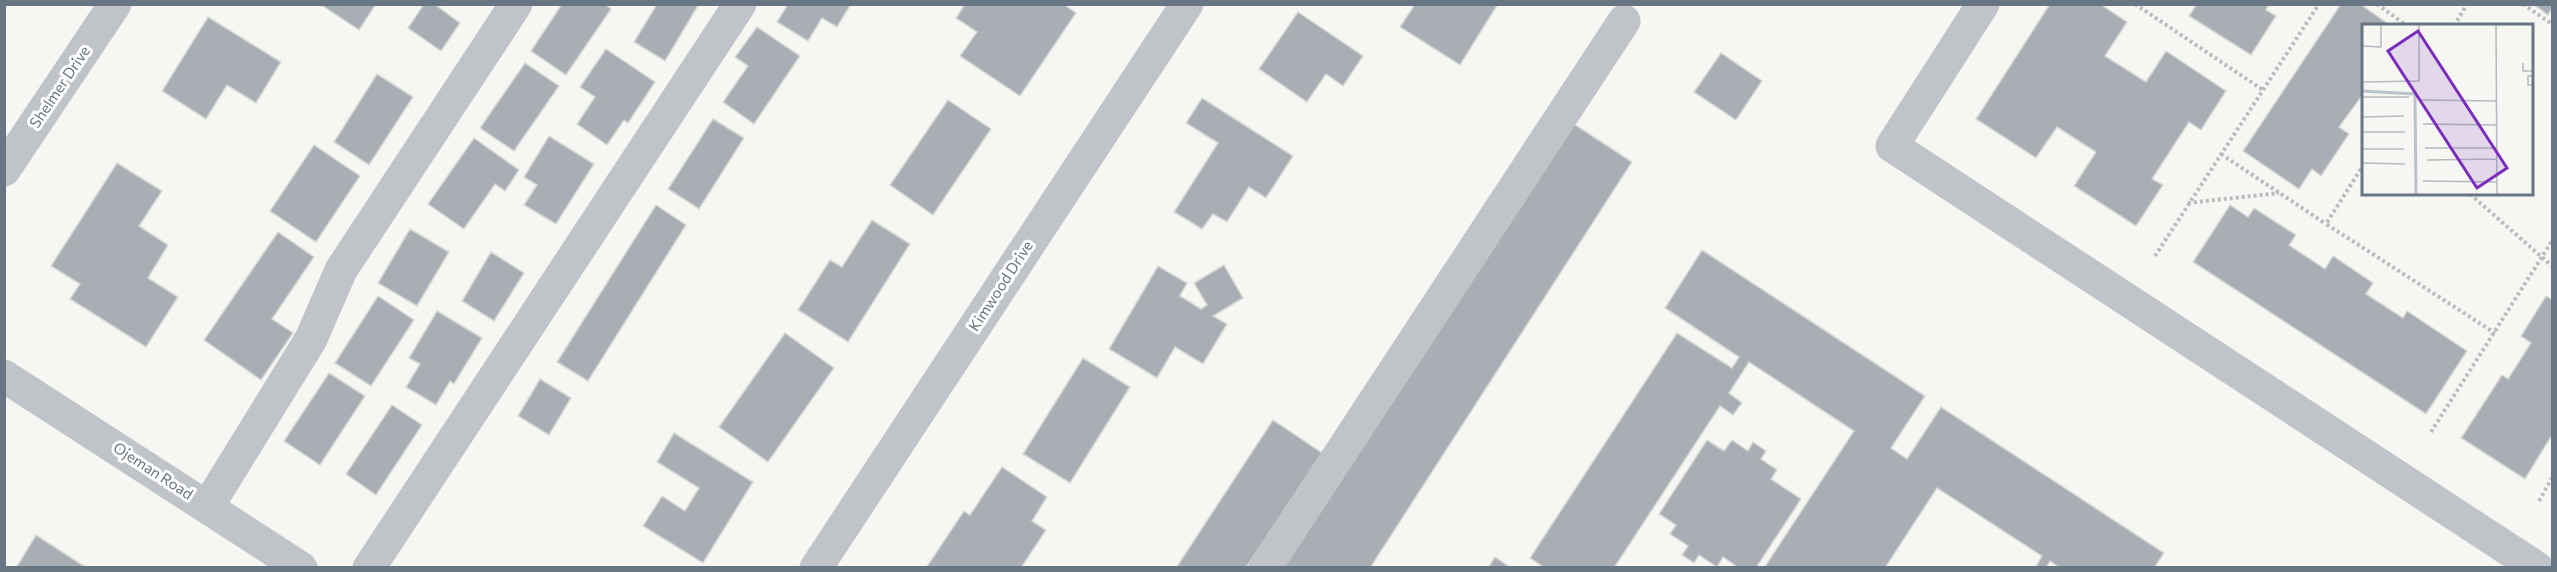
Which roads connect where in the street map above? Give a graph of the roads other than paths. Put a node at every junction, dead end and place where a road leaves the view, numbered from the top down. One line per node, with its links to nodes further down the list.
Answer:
1 (115, 4): 7 (street, Shelmer Drive)
2 (516, 4): 9 (street)
3 (740, 4): 11 (street)
4 (1187, 4): 12 (street, Kimwood Drive)
5 (1983, 4): 14 (street)
6 (1624, 21): 13 (street)
7 (4, 170)
8 (4, 376): 9 (street, Ojeman Road)
9 (208, 506): 10 (street, Ojeman Road)
10 (300, 567)
11 (369, 567)
12 (816, 567)
13 (1265, 567)
14 (2537, 567)

